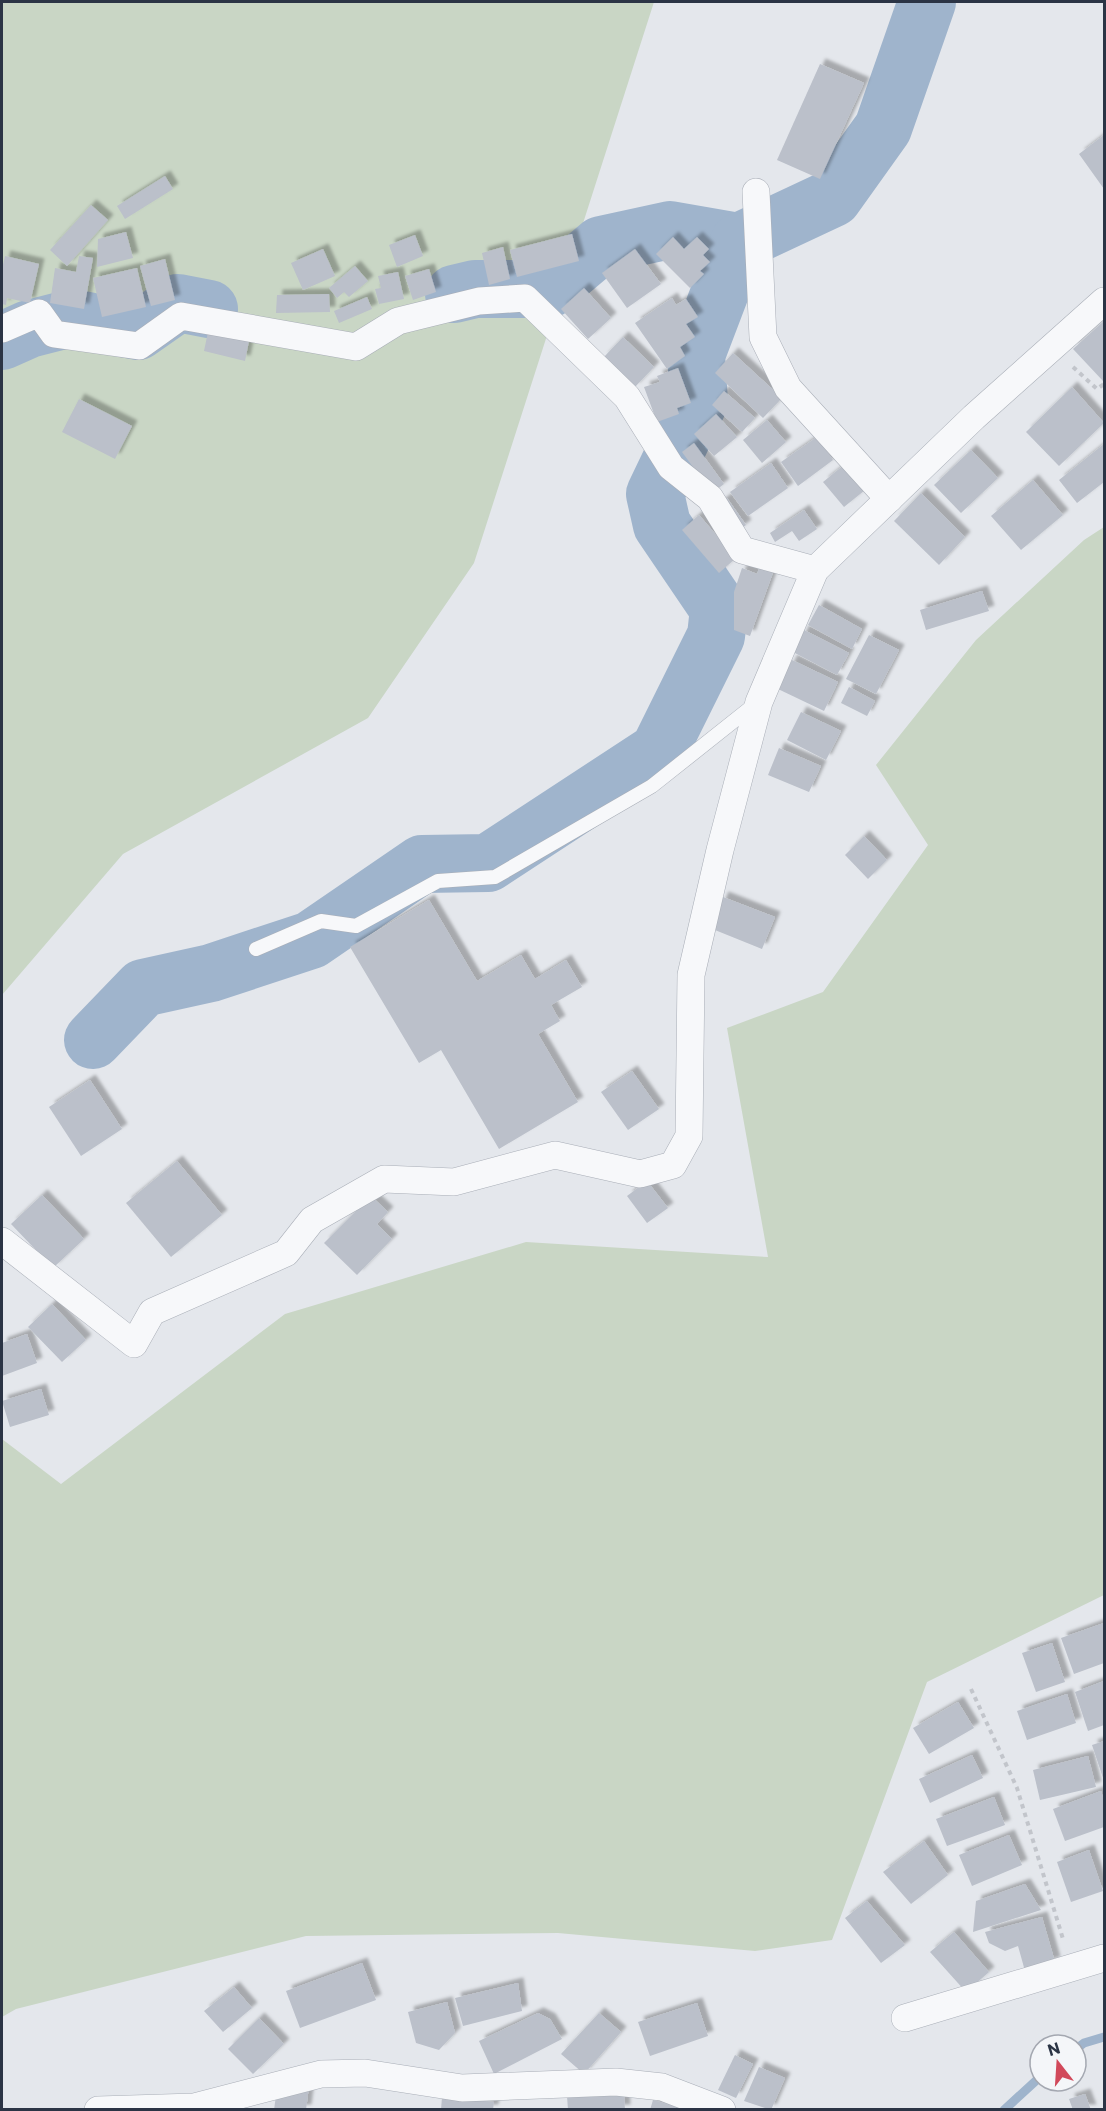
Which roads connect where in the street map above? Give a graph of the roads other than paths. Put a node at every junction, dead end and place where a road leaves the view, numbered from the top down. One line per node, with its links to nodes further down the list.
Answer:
1 (756, 192): 4 (street)
2 (1104, 301): 4 (street)
3 (2, 329): 5 (street)
4 (889, 499): 5 (street)
5 (814, 570): 6 (street)
6 (759, 702): 7 (lane); 8 (street)
7 (256, 949)
8 (2, 1241)
9 (1104, 1958): 10 (street)
10 (905, 2018)
11 (98, 2109): 12 (street)
12 (722, 2109)

